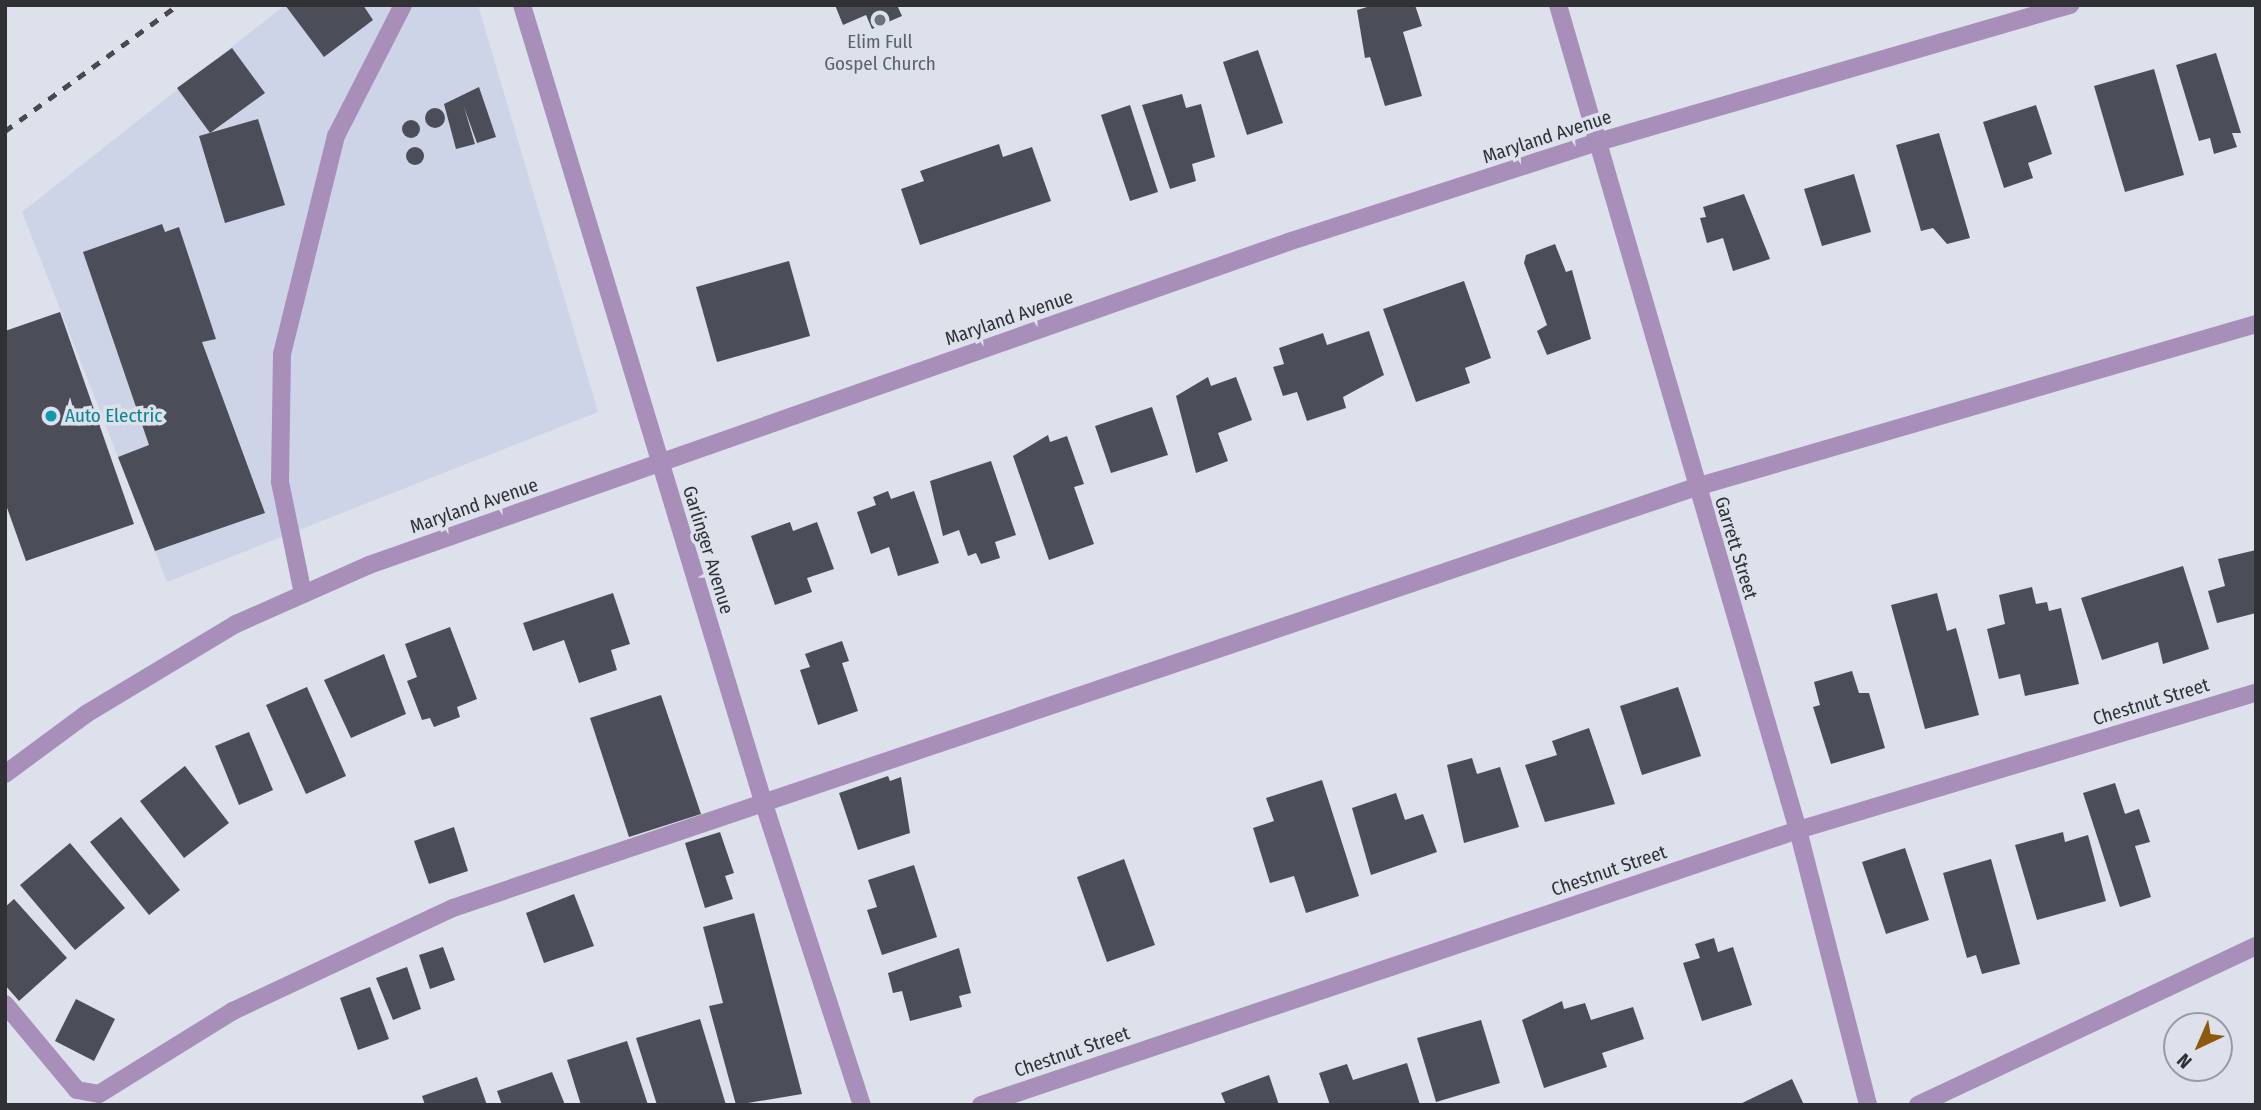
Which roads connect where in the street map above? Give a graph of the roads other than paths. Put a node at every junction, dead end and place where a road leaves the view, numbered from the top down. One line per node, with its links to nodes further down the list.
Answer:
1 (403, 5): 9 (street)
2 (522, 5): 7 (street, Garlinger Avenue)
3 (1558, 5): 5 (street, Garrett Street)
4 (2071, 5): 5 (street, Maryland Avenue)
5 (1598, 142): 7 (street, Maryland Avenue); 8 (street, Garrett Street)
6 (2256, 324): 8 (street)
7 (659, 463): 9 (street, Maryland Avenue); 12 (street, Garlinger Avenue)
8 (1696, 487): 12 (street); 13 (street, Garrett Street)
9 (303, 594): 11 (street, Maryland Avenue)
10 (2256, 692): 13 (street, Chestnut Street)
11 (5, 774)
12 (763, 801): 15 (street); 16 (street, Garlinger Avenue)
13 (1798, 830): 17 (street, Chestnut Street); 18 (street, Garrett Street)
14 (2256, 946): 19 (street)
15 (5, 1004)
16 (862, 1105)
17 (981, 1105)
18 (1868, 1105)
19 (1918, 1105)

